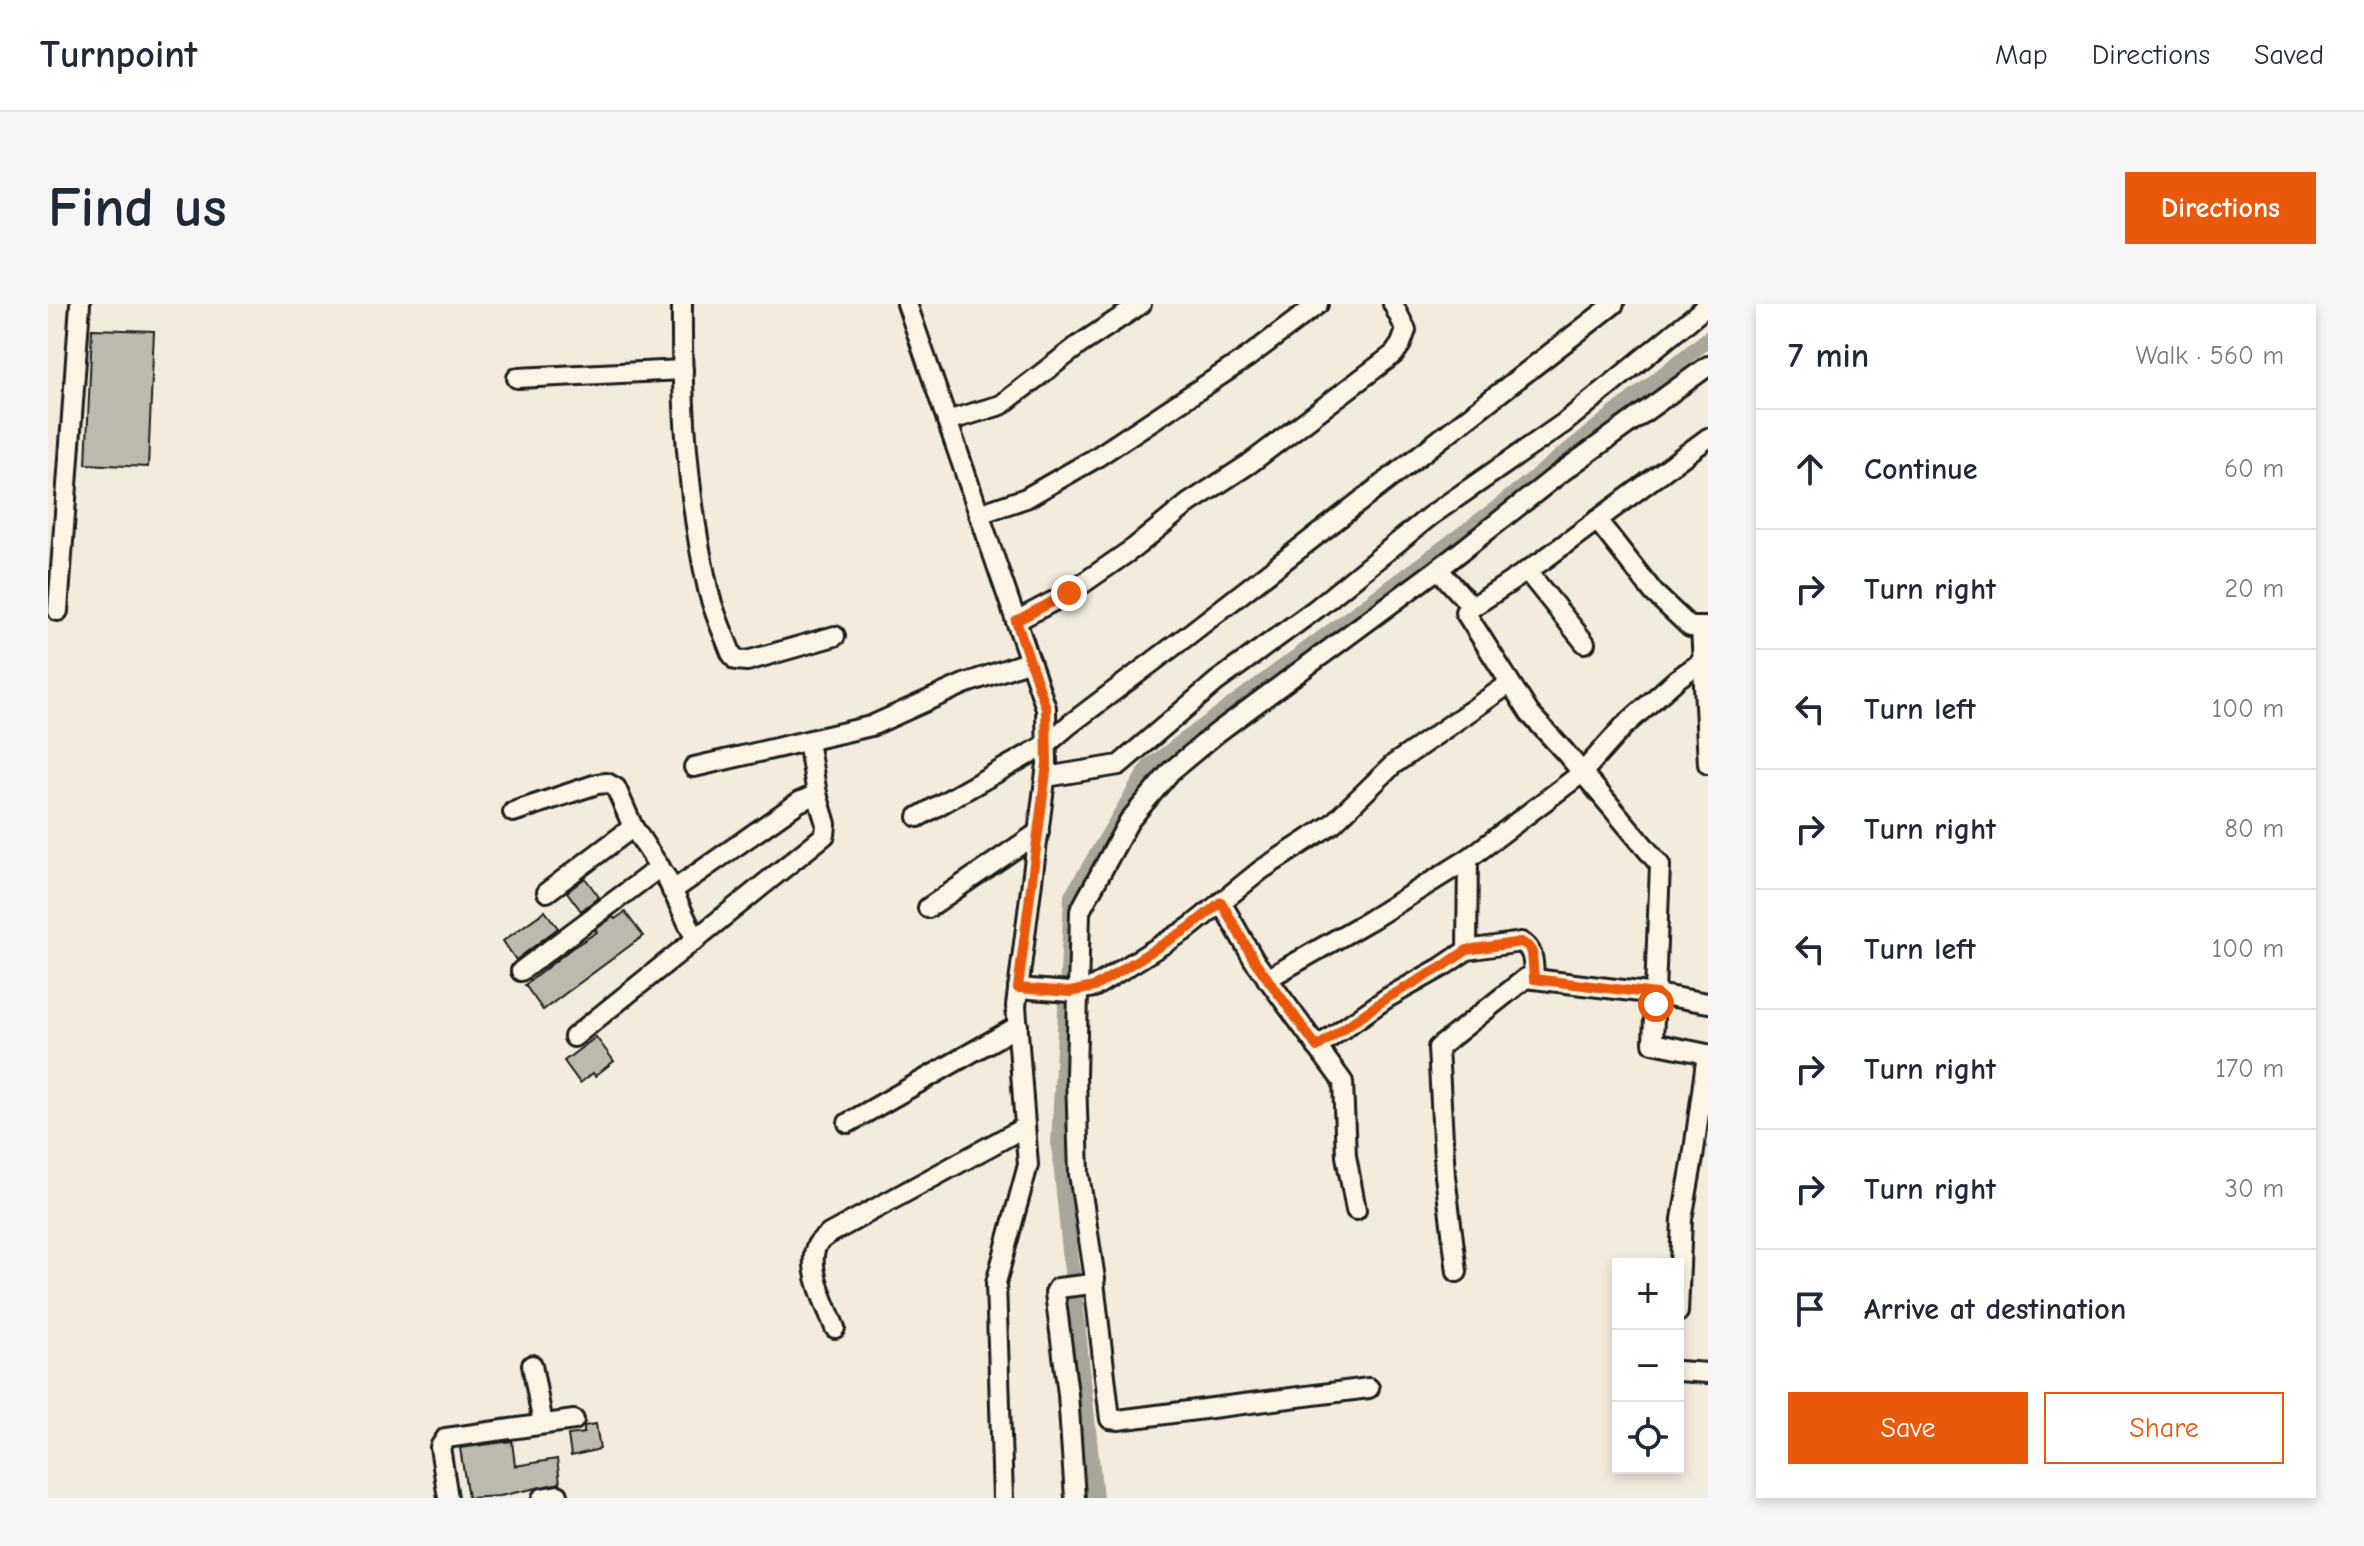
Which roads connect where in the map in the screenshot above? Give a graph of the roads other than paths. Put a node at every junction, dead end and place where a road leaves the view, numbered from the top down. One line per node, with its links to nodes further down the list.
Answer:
1 (80, 304): 19 (street)
2 (682, 304): 10 (street)
3 (907, 304): 12 (street)
4 (1141, 304): 12 (street)
5 (1318, 304): 14 (street)
6 (1393, 304): 20 (street)
7 (1614, 304): 28 (street)
8 (1708, 305): 32 (street)
9 (1708, 366): 16 (street)
10 (683, 370): 11 (street); 22 (street)
11 (517, 378)
12 (947, 421): 14 (street)
13 (1708, 438): 15 (street)
14 (979, 514): 20 (street)
15 (1597, 520): 17 (street); 21 (street)
16 (1438, 569): 18 (street); 50 (street)
17 (1527, 571): 18 (street); 23 (street)
18 (1472, 607): 26 (street)
19 (58, 611)
20 (1016, 621): 25 (street)
21 (1704, 627): 24 (street)
22 (835, 636)
23 (1585, 643)
24 (1704, 660): 29 (street); 31 (street)
25 (1030, 661): 27 (street); 28 (street)
26 (1509, 684): 31 (street); 42 (street)
27 (808, 741): 30 (street); 33 (street)
28 (1047, 744): 32 (street); 35 (street)
29 (1708, 764)
30 (694, 767)
31 (1582, 773): 38 (street); 51 (street)
32 (1046, 777): 37 (street)
33 (817, 794): 40 (street); 44 (street)
34 (513, 812): 36 (street)
35 (918, 817)
36 (633, 827): 39 (street); 41 (street)
37 (1039, 832): 43 (street); 49 (street)
38 (1468, 859): 45 (street); 47 (street)
39 (660, 867): 40 (street); 46 (street)
40 (672, 891): 44 (street)
41 (547, 892)
42 (1221, 902): 47 (street); 50 (street)
43 (928, 908)
44 (696, 940): 54 (street)
45 (1467, 950): 48 (street); 55 (street)
46 (521, 971)
47 (1267, 979): 55 (street)
48 (1534, 979): 51 (street); 60 (street)
49 (1018, 988): 50 (street); 53 (street)
50 (1069, 992): 61 (street)
51 (1656, 994): 52 (street); 59 (street)
52 (1708, 1003)
53 (1018, 1026): 56 (street); 57 (street)
54 (574, 1037)
55 (1317, 1047): 58 (street)
56 (848, 1123)
57 (1025, 1127): 62 (street); 70 (street)
58 (1356, 1210)
59 (1680, 1258)
60 (1457, 1272)
61 (1080, 1284): 66 (street); 71 (street)
62 (835, 1328)
63 (532, 1365): 68 (street)
64 (1684, 1371): 65 (street)
65 (1708, 1373)
66 (1369, 1388)
67 (574, 1420): 68 (street)
68 (543, 1424): 69 (street)
69 (448, 1498)
70 (1003, 1498)
71 (1075, 1498)

